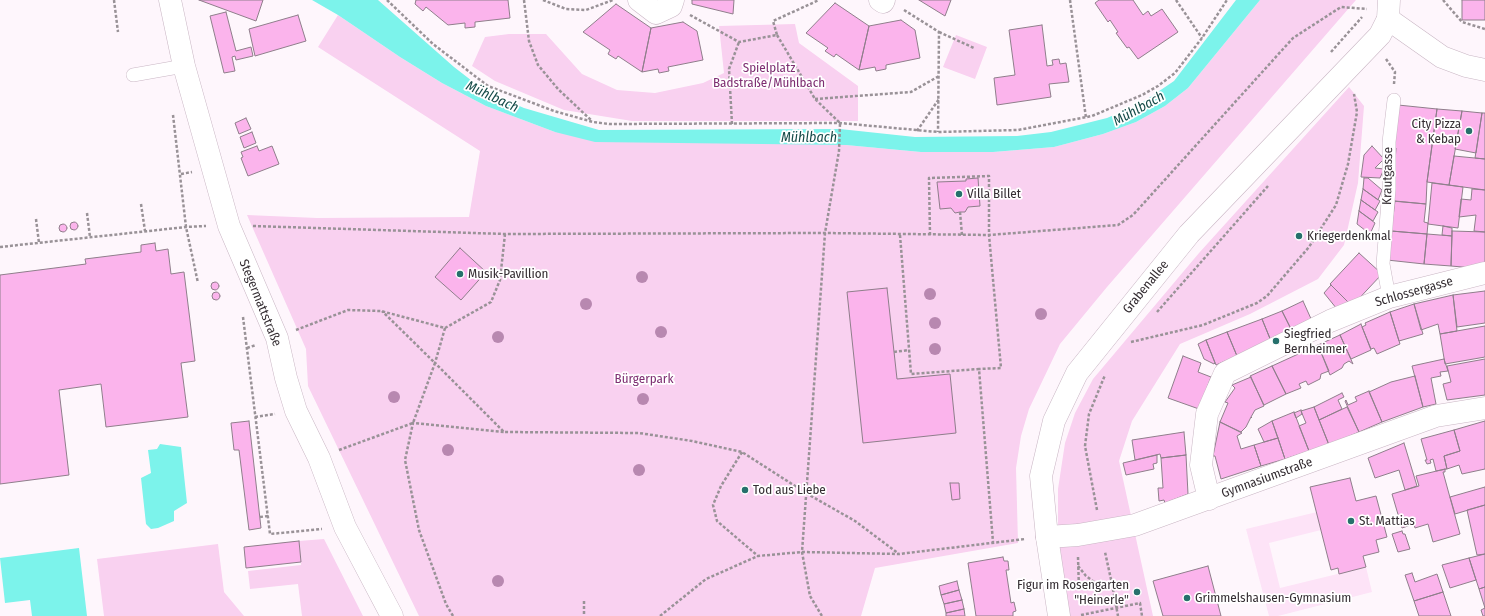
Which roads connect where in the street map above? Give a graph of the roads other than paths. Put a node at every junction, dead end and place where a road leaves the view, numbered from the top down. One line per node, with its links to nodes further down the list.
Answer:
1 (170, 0): 5 (street, Stegermattstraße)
2 (639, 0): 3 (street)
3 (672, 3)
4 (1389, 9): 6 (street); 13 (street, Grabenallee)
5 (184, 66): 7 (lane); 14 (street, Stegermattstraße)
6 (1485, 70)
7 (133, 75)
8 (1394, 100): 10 (lane, Krautgasse)
9 (1485, 273): 10 (street, Schlossergasse)
10 (1389, 297): 12 (street, Schlossergasse)
11 (1485, 408): 12 (street, Gymnasiumstraße)
12 (1209, 499): 13 (street, Gymnasiumstraße)
13 (1037, 538): 15 (street, Grabenallee)
14 (392, 616)
15 (1059, 616)

